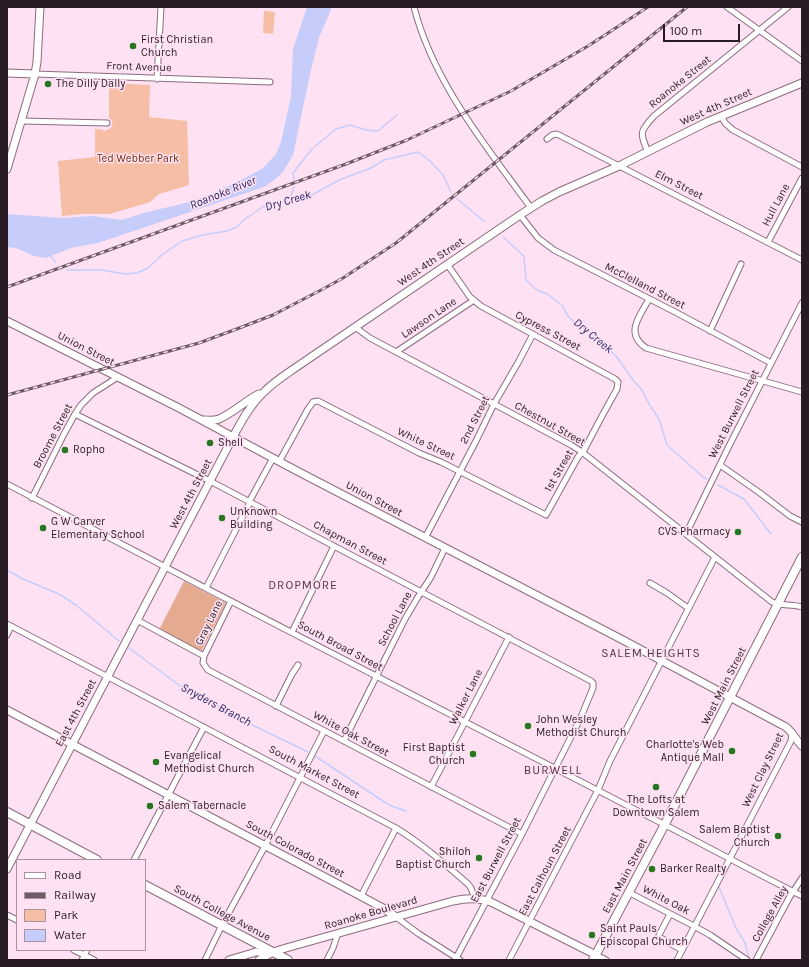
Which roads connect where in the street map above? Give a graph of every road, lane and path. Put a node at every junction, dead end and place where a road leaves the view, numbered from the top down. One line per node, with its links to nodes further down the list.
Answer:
1 (40, 7): 9 (street)
2 (161, 7): 10 (street)
3 (414, 7): 22 (street)
4 (727, 7): 6 (street)
5 (788, 7): 6 (street, Roanoke Street)
6 (760, 30): 7 (street); 17 (street, Roanoke Street)
7 (802, 62)
8 (7, 73): 9 (street, Front Avenue)
9 (35, 74): 10 (street, Front Avenue); 14 (street)
10 (157, 79): 11 (street, Front Avenue)
11 (270, 82)
12 (802, 83): 13 (street, West 4th Street)
13 (720, 116): 17 (street, West 4th Street); 19 (street)
14 (22, 121): 15 (street); 20 (street)
15 (107, 124)
16 (547, 139): 18 (street, Elm Street)
17 (648, 152): 18 (street, West 4th Street)
18 (619, 166): 22 (street, West 4th Street); 24 (street, Elm Street)
19 (802, 167)
20 (7, 169)
21 (802, 178): 24 (street, Hull Lane)
22 (531, 208): 23 (street, West 4th Street)
23 (520, 215): 26 (street, West 4th Street); 28 (street, McClelland Street)
24 (768, 242): 25 (street, Elm Street)
25 (802, 260)
26 (448, 264): 29 (street, Cypress Street); 32 (street, West 4th Street)
27 (741, 264): 33 (street)
28 (649, 299): 33 (street, McClelland Street); 38 (street)
29 (474, 300): 34 (street, Cypress Street); 35 (street, Lawson Lane)
30 (802, 303): 36 (street, West Burwell Street)
31 (7, 321): 37 (street, Union Street)
32 (355, 327): 35 (street, Chestnut Street); 39 (street, West 4th Street)
33 (710, 331): 36 (street, McClelland Street)
34 (533, 334): 41 (street, 2nd Street); 43 (street, Cypress Street)
35 (396, 352): 41 (street, Chestnut Street)
36 (771, 363): 38 (street, West Burwell Street)
37 (118, 377): 42 (street, Broome Street); 44 (street, Union Street)
38 (762, 380): 40 (street); 48 (street, West Burwell Street)
39 (265, 391): 44 (street); 45 (street, West 4th Street)
40 (802, 392)
41 (494, 404): 46 (street, Chestnut Street); 49 (street, 2nd Street)
42 (75, 414): 50 (street, Chapman Street); 52 (street, Broome Street)
43 (602, 416): 46 (street, 1st Street)
44 (200, 420): 45 (street, Union Street)
45 (233, 437): 47 (street, Union Street); 50 (street, West 4th Street)
46 (582, 452): 54 (street, 1st Street); 56 (street, Chestnut Street)
47 (276, 460): 49 (street, White Street); 53 (street, White Street); 57 (street, Union Street)
48 (720, 465): 55 (street); 56 (street, West Burwell Street)
49 (460, 472): 54 (street, White Street); 57 (street, 2nd Street)
50 (210, 481): 53 (street, Chapman Street); 62 (street, West 4th Street)
51 (7, 484): 52 (street, South Broad Street)
52 (32, 498): 62 (street, South Broad Street)
53 (250, 502): 58 (street, Chapman Street); 64 (street, White Street)
54 (546, 516)
55 (802, 522)
56 (686, 534): 60 (street, Chestnut Street)
57 (425, 538): 59 (street, Union Street)
58 (334, 546): 65 (street, Chapman Street); 72 (street)
59 (445, 548): 65 (street, School Lane); 76 (street, Union Street)
60 (715, 557): 67 (street, Chestnut Street); 69 (street, East Calhoun Street)
61 (802, 557): 67 (main road, West Main Street)
62 (165, 567): 64 (street, South Broad Street); 70 (street, East 4th Street)
63 (650, 584): 69 (street)
64 (206, 588): 66 (street, South Broad Street)
65 (421, 592): 74 (street, Chapman Street); 80 (street, School Lane)
66 (231, 601): 72 (street, South Broad Street); 75 (street, Gray Lane)
67 (778, 604): 68 (street); 81 (main road, West Main Street)
68 (802, 607)
69 (688, 608): 76 (street, East Calhoun Street)
70 (137, 620): 75 (street); 79 (street, East 4th Street)
71 (9, 625): 73 (street); 79 (street, South Market Street)
72 (292, 632): 80 (street, South Broad Street)
73 (7, 635)
74 (509, 637): 84 (street, Walker Lane); 91 (street, Chapman Street)
75 (204, 656): 78 (street, Gray Lane)
76 (661, 661): 81 (street, Union Street); 94 (street, East Calhoun Street)
77 (298, 665): 82 (street)
78 (214, 673): 82 (street, White Oak Street)
79 (108, 676): 85 (street, South Market Street); 89 (street, East 4th Street)
80 (377, 676): 84 (street, South Broad Street); 88 (street, School Lane)
81 (730, 698): 87 (street, Union Street); 98 (main road, West Main Street)
82 (276, 706): 86 (street, White Oak Street)
83 (7, 710): 89 (street, South Colorado Street)
84 (464, 722): 91 (street, South Broad Street); 93 (street, Walker Lane)
85 (204, 727): 92 (street, South Market Street); 95 (street)
86 (324, 731): 88 (street, White Oak Street); 92 (street)
87 (792, 732): 90 (street); 102 (street, West Clay Street)
88 (344, 741): 93 (street, White Oak Street)
89 (72, 744): 95 (street, South Colorado Street); 97 (street, East 4th Street)
90 (802, 746)
91 (555, 769): 94 (street, South Broad Street); 100 (street, East Burwell Street)
92 (300, 777): 99 (street, South Market Street); 101 (street)
93 (431, 787): 100 (street, White Oak Street)
94 (598, 790): 98 (street, South Broad Street); 118 (street, East Calhoun Street)
95 (168, 795): 101 (street, South Colorado Street); 104 (street)
96 (7, 812): 97 (main road)
97 (30, 824): 103 (main road); 105 (street, East 4th Street)
98 (665, 824): 102 (street, South Broad Street); 109 (main road, East Main Street)
99 (396, 828): 110 (street); 112 (street, South Market Street)
100 (522, 834): 113 (street, East Burwell Street)
101 (265, 846): 110 (street, South Colorado Street); 119 (street)
102 (730, 858): 108 (street, South Broad Street); 120 (street, West Clay Street)
103 (95, 859)
104 (135, 859)
105 (7, 869)
106 (802, 878): 108 (street, College Alley)
107 (146, 886): 119 (main road, South College Avenue)
108 (793, 891): 111 (street, South Broad Street); 137 (street, College Alley)
109 (628, 892): 114 (street, White Oak); 125 (main road, East Main Street)
110 (361, 896): 116 (street, South Colorado Street)
111 (802, 896)
112 (475, 898): 113 (street); 116 (street, Roanoke Boulevard)
113 (486, 900): 118 (street); 126 (street, East Burwell Street)
114 (670, 914): 120 (street, White Oak); 122 (street)
115 (7, 915): 117 (street)
116 (396, 917): 121 (street, Roanoke Boulevard); 126 (street, South Colorado Street)
117 (16, 920)
118 (530, 921): 125 (street); 133 (street, East Calhoun Street)
119 (222, 925): 123 (main road, South College Avenue); 128 (street)
120 (694, 926): 122 (street, West Clay Street); 136 (street, White Oak)
121 (338, 934): 123 (street, Roanoke Boulevard); 132 (street)
122 (682, 950): 135 (street, West Clay Street)
123 (273, 952): 129 (street, Roanoke Boulevard); 130 (street, Roanoke Boulevard); 131 (main road, South College Avenue)
124 (85, 955): 127 (street)
125 (595, 957): 134 (street)
126 (457, 959)
127 (94, 960)
128 (205, 960)
129 (229, 960)
130 (259, 960)
131 (288, 960)
132 (327, 960)
133 (510, 960)
134 (606, 960)
135 (677, 960)
136 (747, 960)
137 (756, 960)

